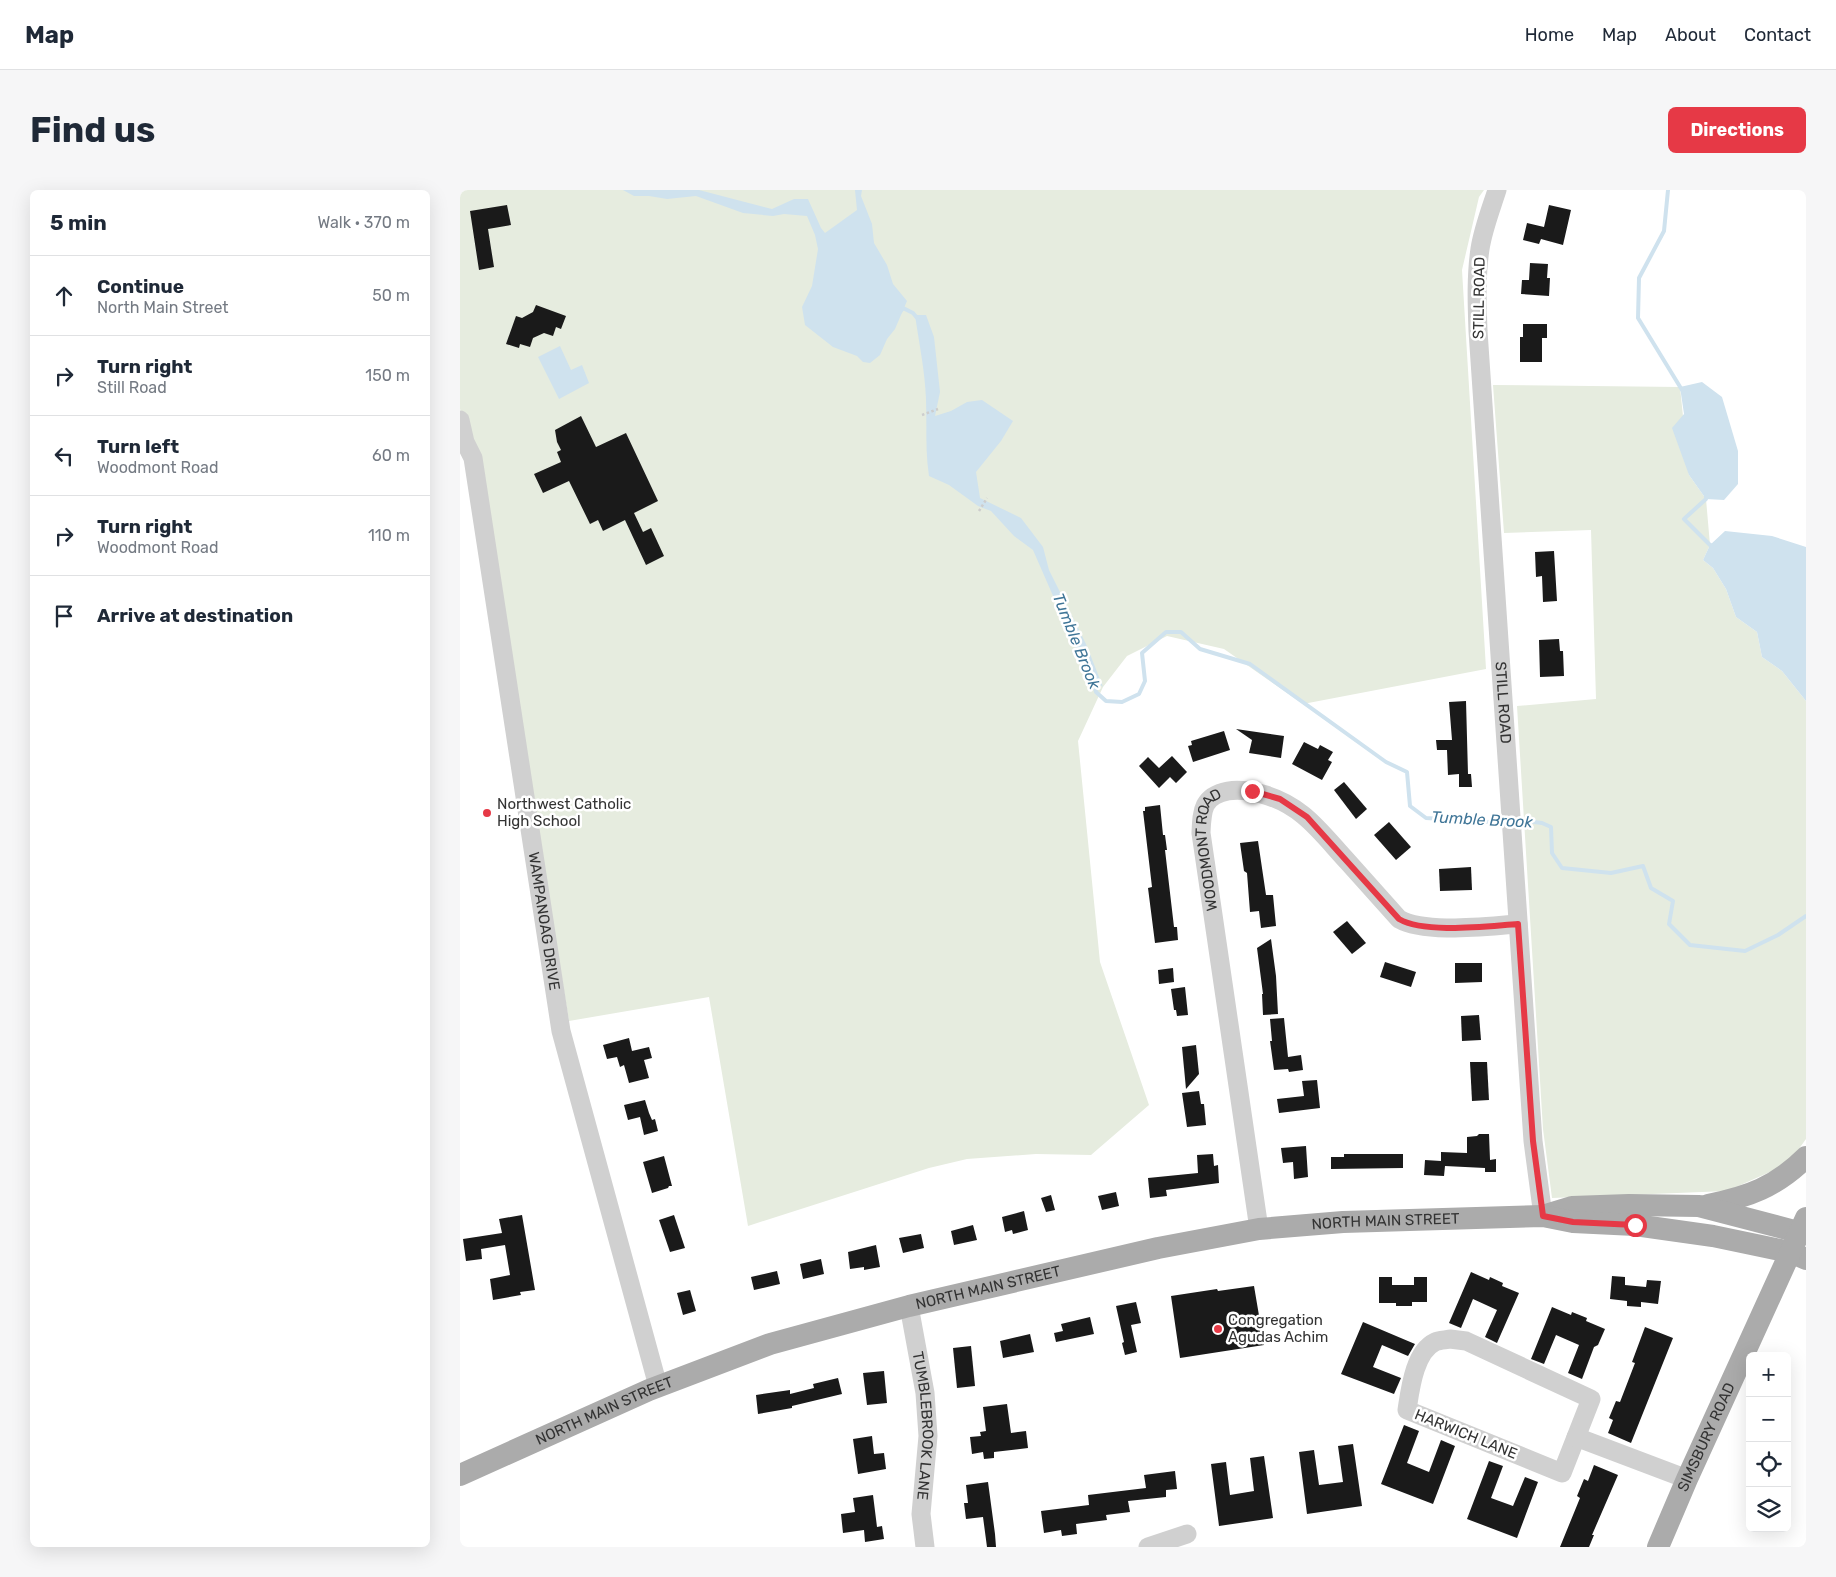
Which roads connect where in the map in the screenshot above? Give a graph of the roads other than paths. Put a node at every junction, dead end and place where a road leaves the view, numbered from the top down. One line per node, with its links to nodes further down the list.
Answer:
1 (1497, 190): 3 (street, STILL ROAD)
2 (460, 420): 11 (street, WAMPANOAG DRIVE)
3 (1518, 924): 6 (street, STILL ROAD); 8 (street, WOODMONT ROAD)
4 (1806, 1157): 5 (main road)
5 (1699, 1206): 6 (main road, NORTH MAIN STREET); 7 (main road, NORTH MAIN STREET)
6 (1543, 1216): 8 (main road, NORTH MAIN STREET); 9 (main road, NORTH MAIN STREET)
7 (1804, 1228): 9 (main road, SIMSBURY ROAD)
8 (1258, 1230): 10 (main road, NORTH MAIN STREET)
9 (1798, 1256): 14 (main road, SIMSBURY ROAD)
10 (909, 1306): 11 (main road, NORTH MAIN STREET); 16 (street, TUMBLEBROOK LANE)
11 (658, 1386): 13 (main road, NORTH MAIN STREET)
12 (1576, 1437): 12 (street, HARWICH LANE); 14 (street)
13 (460, 1475)
14 (1687, 1479): 18 (main road, SIMSBURY ROAD)
15 (1188, 1534): 17 (street)
16 (925, 1547)
17 (1148, 1547)
18 (1658, 1547)

